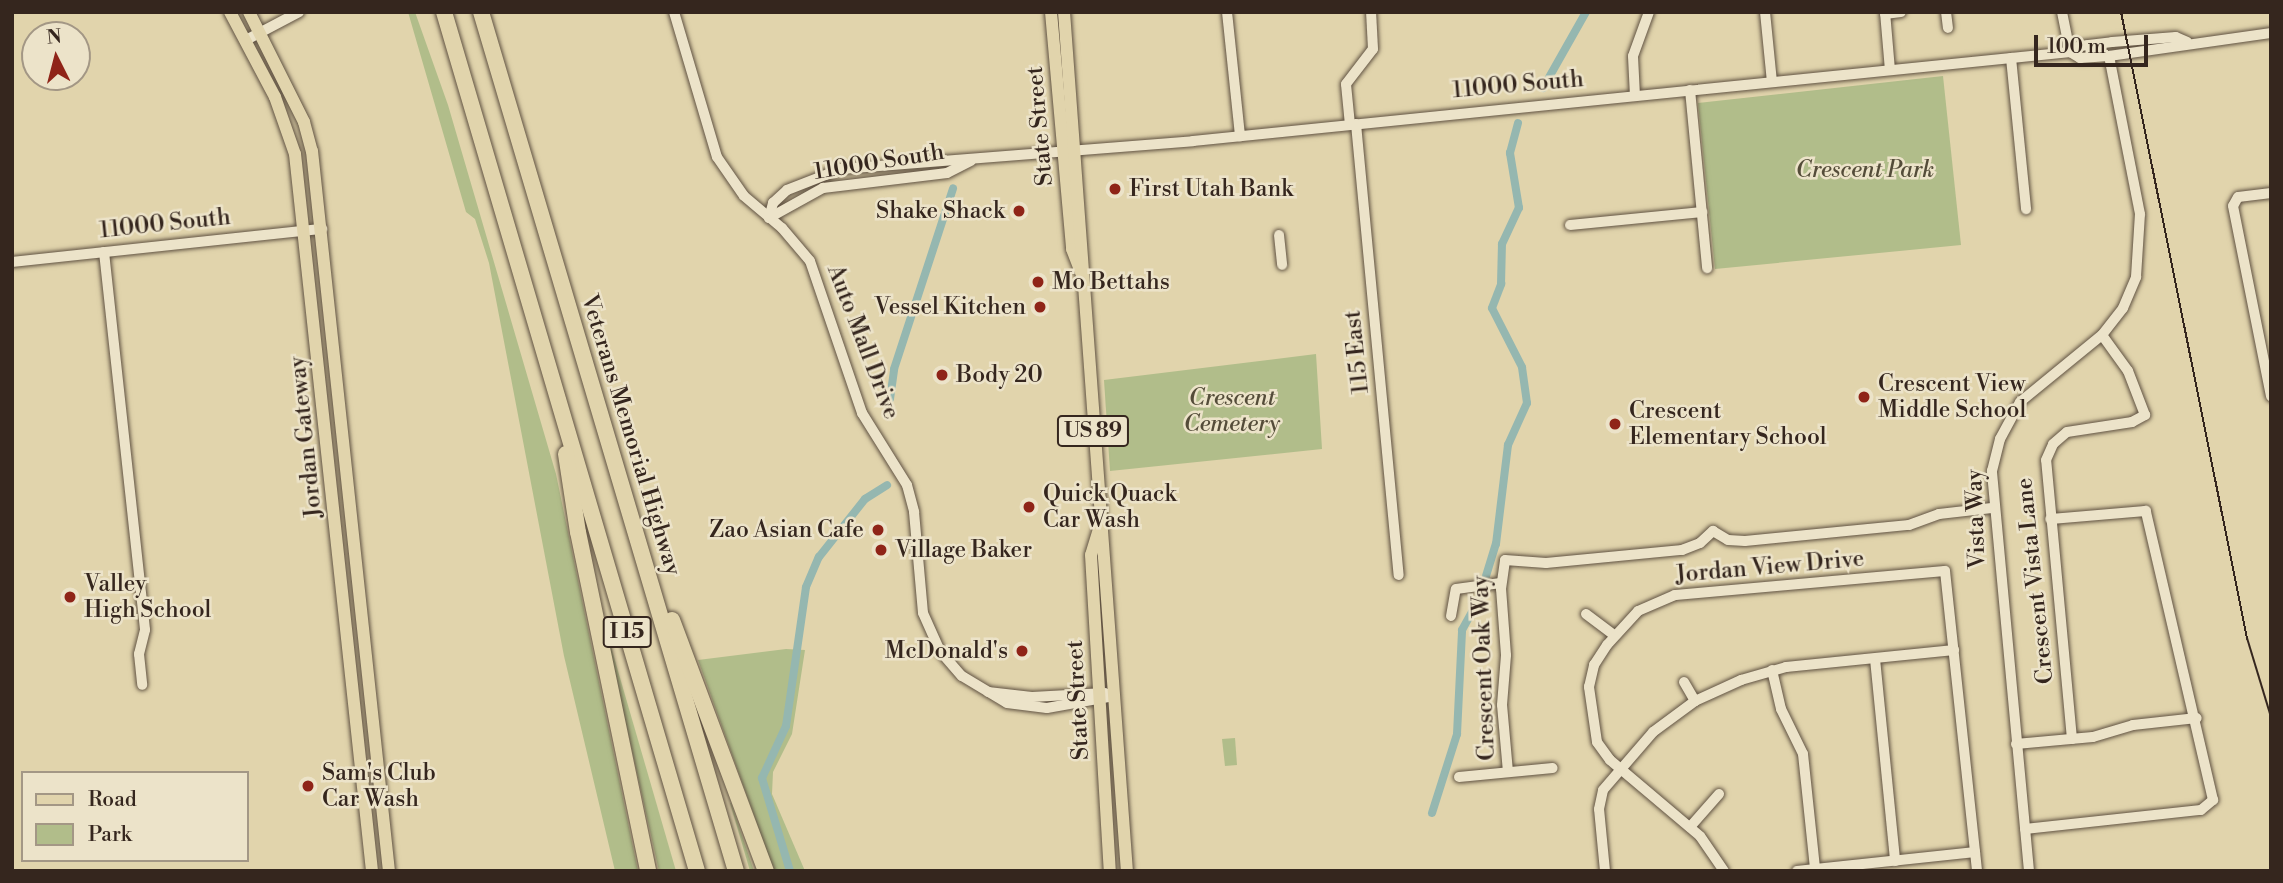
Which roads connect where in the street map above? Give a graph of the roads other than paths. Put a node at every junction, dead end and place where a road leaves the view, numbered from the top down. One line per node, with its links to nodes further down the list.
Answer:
1 (230, 12): 20 (main road, Jordan Gateway)
2 (248, 12): 18 (main road, Jordan Gateway)
3 (299, 12): 18 (street)
4 (444, 12): 45 (highway, I 15)
5 (481, 12): 47 (highway, Veterans Memorial Highway / I 15)
6 (674, 12): 35 (street, Auto Mall Drive)
7 (1051, 12): 31 (main road, State Street / US 89)
8 (1064, 12): 31 (main road, State Street / US 89)
9 (1227, 12): 30 (street)
10 (1371, 12): 29 (street, 115 East)
11 (1649, 12): 28 (street)
12 (1765, 12): 26 (street)
13 (1901, 12): 16 (street)
14 (1946, 12): 17 (street)
15 (2062, 12): 22 (street)
16 (1885, 13): 25 (street)
17 (1948, 28)
18 (260, 33): 20 (street); 37 (main road, Jordan Gateway)
19 (2271, 33): 21 (street, 11000 South)
20 (246, 40): 38 (main road, Jordan Gateway)
21 (2187, 42): 22 (street, 11000 South); 23 (street, 11000 South)
22 (2070, 52): 23 (street, 11000 South); 24 (street, 11000 South)
23 (2109, 56): 44 (street, Vista Way)
24 (2011, 58): 25 (street, 11000 South); 33 (street)
25 (1890, 70): 26 (street, 11000 South)
26 (1772, 82): 27 (street, 11000 South)
27 (1690, 90): 28 (street, 11000 South); 34 (street)
28 (1635, 96): 29 (street, 11000 South)
29 (1353, 125): 30 (street, 11000 South); 51 (street, 115 East)
30 (1240, 136): 31 (street, 11000 South)
31 (1070, 151): 35 (street, 11000 South); 50 (main road, State Street / US 89)
32 (2271, 193): 46 (street)
33 (2026, 209)
34 (1702, 212): 36 (street); 43 (street)
35 (769, 218): 62 (street, Auto Mall Drive)
36 (1570, 225)
37 (322, 229): 38 (street, 11000 South); 64 (main road, Jordan Gateway)
38 (305, 231): 40 (street, 11000 South); 65 (main road, Jordan Gateway)
39 (1279, 235): 42 (street)
40 (104, 252): 41 (street, 11000 South); 60 (street)
41 (12, 262)
42 (1282, 265)
43 (1707, 268)
44 (2102, 335): 48 (street, Vista Way); 49 (street, Crescent Vista Lane)
45 (557, 393): 82 (highway); 83 (highway, I 15)
46 (2271, 396)
47 (619, 471): 84 (highway, Veterans Memorial Highway / I 15); 85 (highway)
48 (1992, 508): 52 (street, Crescent Oak Way); 68 (street, Vista Way)
49 (2050, 519): 66 (street); 67 (street, Crescent Vista Lane)
50 (1098, 529): 61 (main road, State Street / US 89); 62 (main road, State Street / US 89)
51 (1399, 575)
52 (1501, 583): 54 (street); 71 (street, Crescent Oak Way)
53 (1586, 614): 55 (street)
54 (1451, 616)
55 (1614, 635): 56 (street, Jordan View Drive); 70 (street, Jordan View Drive)
56 (1954, 650): 57 (street); 77 (street)
57 (1875, 659): 58 (street); 78 (street)
58 (1772, 670): 63 (street); 79 (street)
59 (1684, 682): 63 (street)
60 (142, 685)
61 (1114, 696): 62 (street, Auto Mall Drive); 88 (main road, State Street / US 89)
62 (1098, 697): 76 (main road, State Street / US 89)
63 (1695, 701): 70 (street)
64 (372, 713): 65 (main road); 81 (main road, Jordan Gateway)
65 (355, 715): 80 (main road, Jordan Gateway)
66 (2197, 718): 67 (street); 75 (street)
67 (2072, 739): 68 (street)
68 (2016, 744): 75 (street, Vista Way)
69 (1553, 768): 71 (street)
70 (1620, 768): 74 (street, Jordan View Drive); 89 (street)
71 (1508, 772): 72 (street)
72 (1459, 777)
73 (1719, 794): 74 (street)
74 (1690, 827): 90 (street, Jordan View Drive)
75 (2025, 829): 93 (street, Vista Way)
76 (1107, 834): 86 (main road, State Street / US 89); 87 (main road)
77 (1975, 852): 78 (street); 92 (street)
78 (1895, 861): 79 (street)
79 (1815, 869): 91 (street)
80 (372, 871)
81 (389, 871)
82 (648, 871)
83 (697, 871)
84 (736, 871)
85 (766, 871)
86 (1110, 871)
87 (1118, 871)
88 (1127, 871)
89 (1605, 871)
90 (1724, 871)
91 (1797, 871)
92 (1977, 871)
93 (2029, 871)

